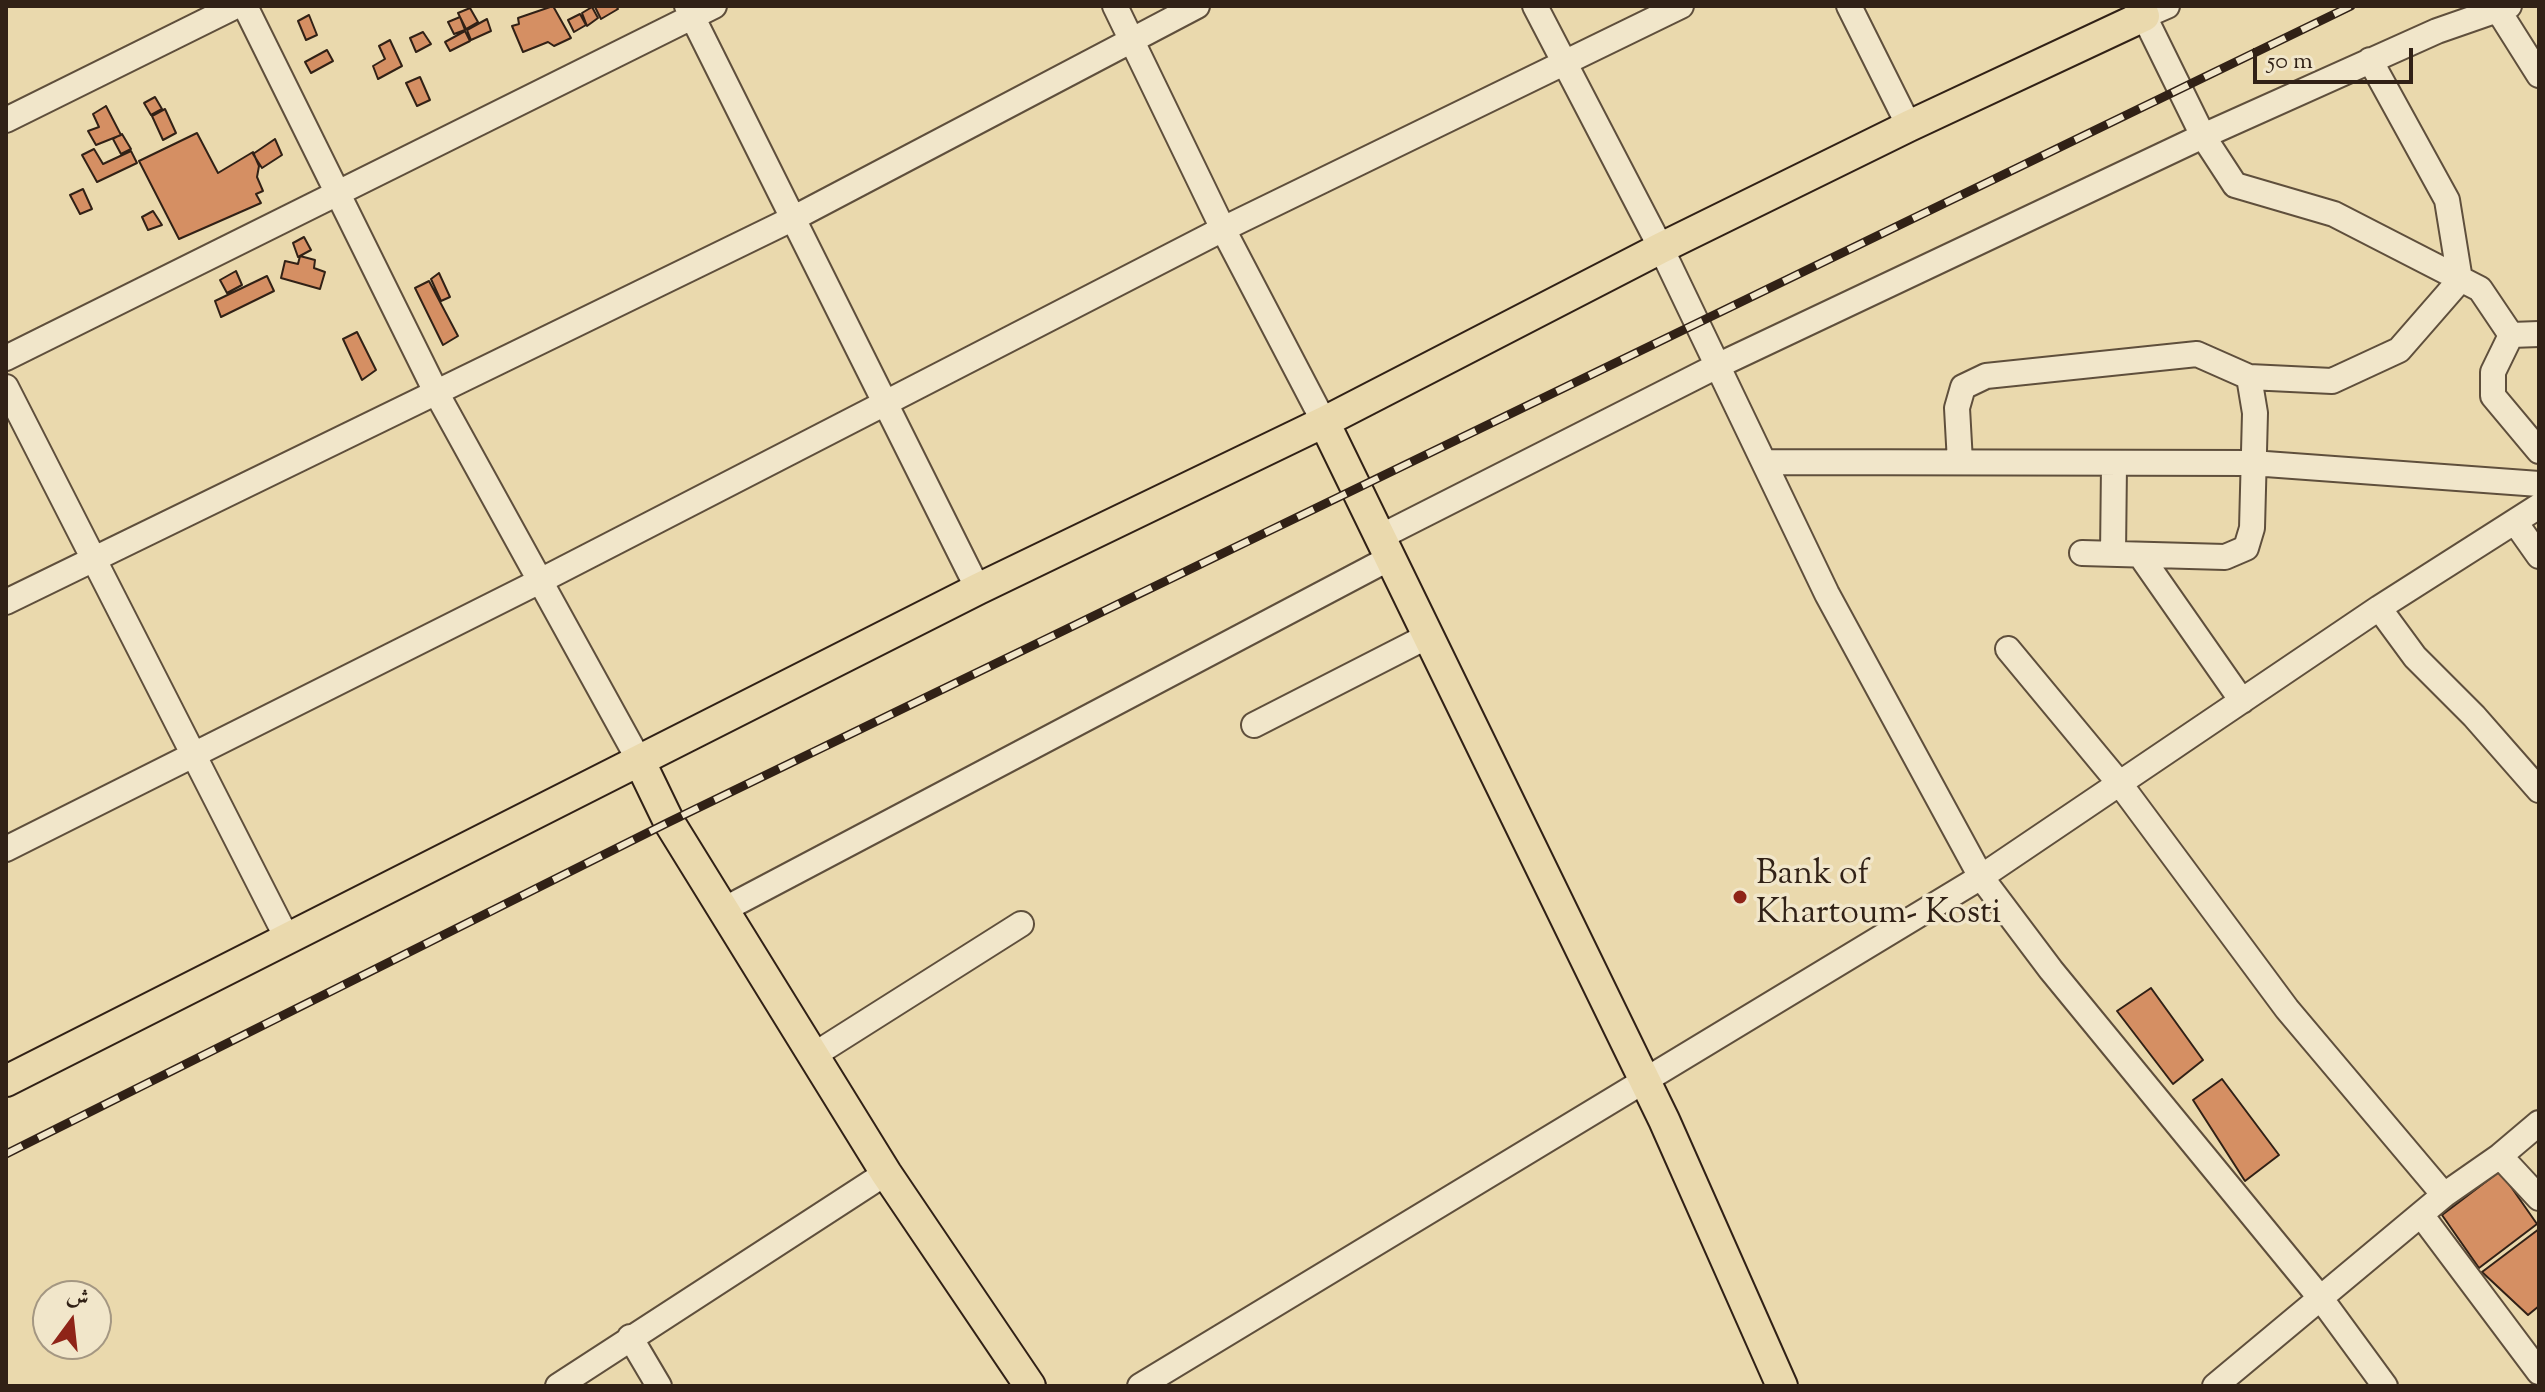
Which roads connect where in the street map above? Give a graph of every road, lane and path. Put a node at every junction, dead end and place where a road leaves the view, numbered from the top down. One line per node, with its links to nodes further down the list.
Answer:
1 (236, 6): 15 (street)
2 (245, 6): 18 (street)
3 (1115, 6): 11 (street)
4 (1197, 6): 11 (street)
5 (1535, 6): 13 (street)
6 (1681, 6): 13 (street)
7 (1849, 6): 16 (street)
8 (2504, 8): 12 (street); 14 (street)
9 (2150, 9): 16 (main road); 17 (street)
10 (698, 10): 18 (street); 19 (street)
11 (1132, 39): 19 (street); 20 (street)
12 (2370, 60): 17 (street); 22 (street)
13 (1564, 65): 20 (street); 21 (street)
14 (2539, 75)
15 (6, 120)
16 (1909, 126): 21 (main road)
17 (2203, 136): 22 (street); 26 (street)
18 (339, 194): 25 (street); 29 (street)
19 (794, 218): 29 (street); 30 (street)
20 (1223, 229): 30 (street); 31 (street)
21 (1661, 248): 26 (street); 31 (main road)
22 (2460, 280): 24 (street); 27 (street)
23 (2539, 334): 24 (street)
24 (2511, 335): 32 (street)
25 (6, 358)
26 (1717, 366): 33 (street); 40 (street)
27 (2249, 377): 34 (street); 35 (street)
28 (6, 387): 45 (street)
29 (437, 394): 45 (street); 46 (street)
30 (885, 402): 46 (street); 47 (street)
31 (1324, 422): 40 (main road); 47 (main road)
32 (2539, 451)
33 (1764, 462): 34 (street); 59 (street)
34 (1960, 462): 36 (street)
35 (2252, 463): 36 (street); 37 (street); 43 (street)
36 (2114, 465): 42 (street)
37 (2539, 484)
38 (2539, 506): 39 (street)
39 (2515, 522): 44 (street); 49 (street)
40 (1385, 548): 50 (main road); 60 (street)
41 (2082, 553): 42 (street)
42 (2113, 554): 43 (street)
43 (2140, 555): 52 (street)
44 (2539, 556)
45 (93, 558): 48 (street); 54 (street)
46 (540, 581): 54 (street); 55 (street)
47 (978, 589): 55 (main road)
48 (6, 602)
49 (2379, 608): 52 (street); 57 (street)
50 (1428, 636): 53 (street); 64 (main road)
51 (2008, 649): 56 (street)
52 (2242, 701): 56 (street)
53 (1254, 725)
54 (193, 756): 58 (street); 62 (street)
55 (640, 762): 60 (main road); 62 (main road)
56 (2120, 784): 59 (street); 69 (street)
57 (2539, 790)
58 (6, 849)
59 (1981, 877): 64 (street); 72 (street)
60 (725, 909): 63 (main road)
61 (1021, 924): 63 (street)
62 (287, 938): 65 (main road)
63 (814, 1055): 68 (main road)
64 (1645, 1080): 78 (street); 79 (main road)
65 (6, 1081)
66 (2539, 1123): 67 (street)
67 (2500, 1156): 69 (street); 70 (street)
68 (886, 1173): 73 (street); 77 (main road)
69 (2444, 1195): 71 (street)
70 (2539, 1198)
71 (2422, 1216): 72 (street); 74 (street)
72 (2322, 1300): 80 (street); 81 (street)
73 (630, 1337): 75 (street); 76 (street)
74 (2539, 1372)
75 (558, 1386)
76 (659, 1386)
77 (1030, 1386)
78 (1140, 1386)
79 (1782, 1386)
80 (2215, 1386)
81 (2385, 1386)

